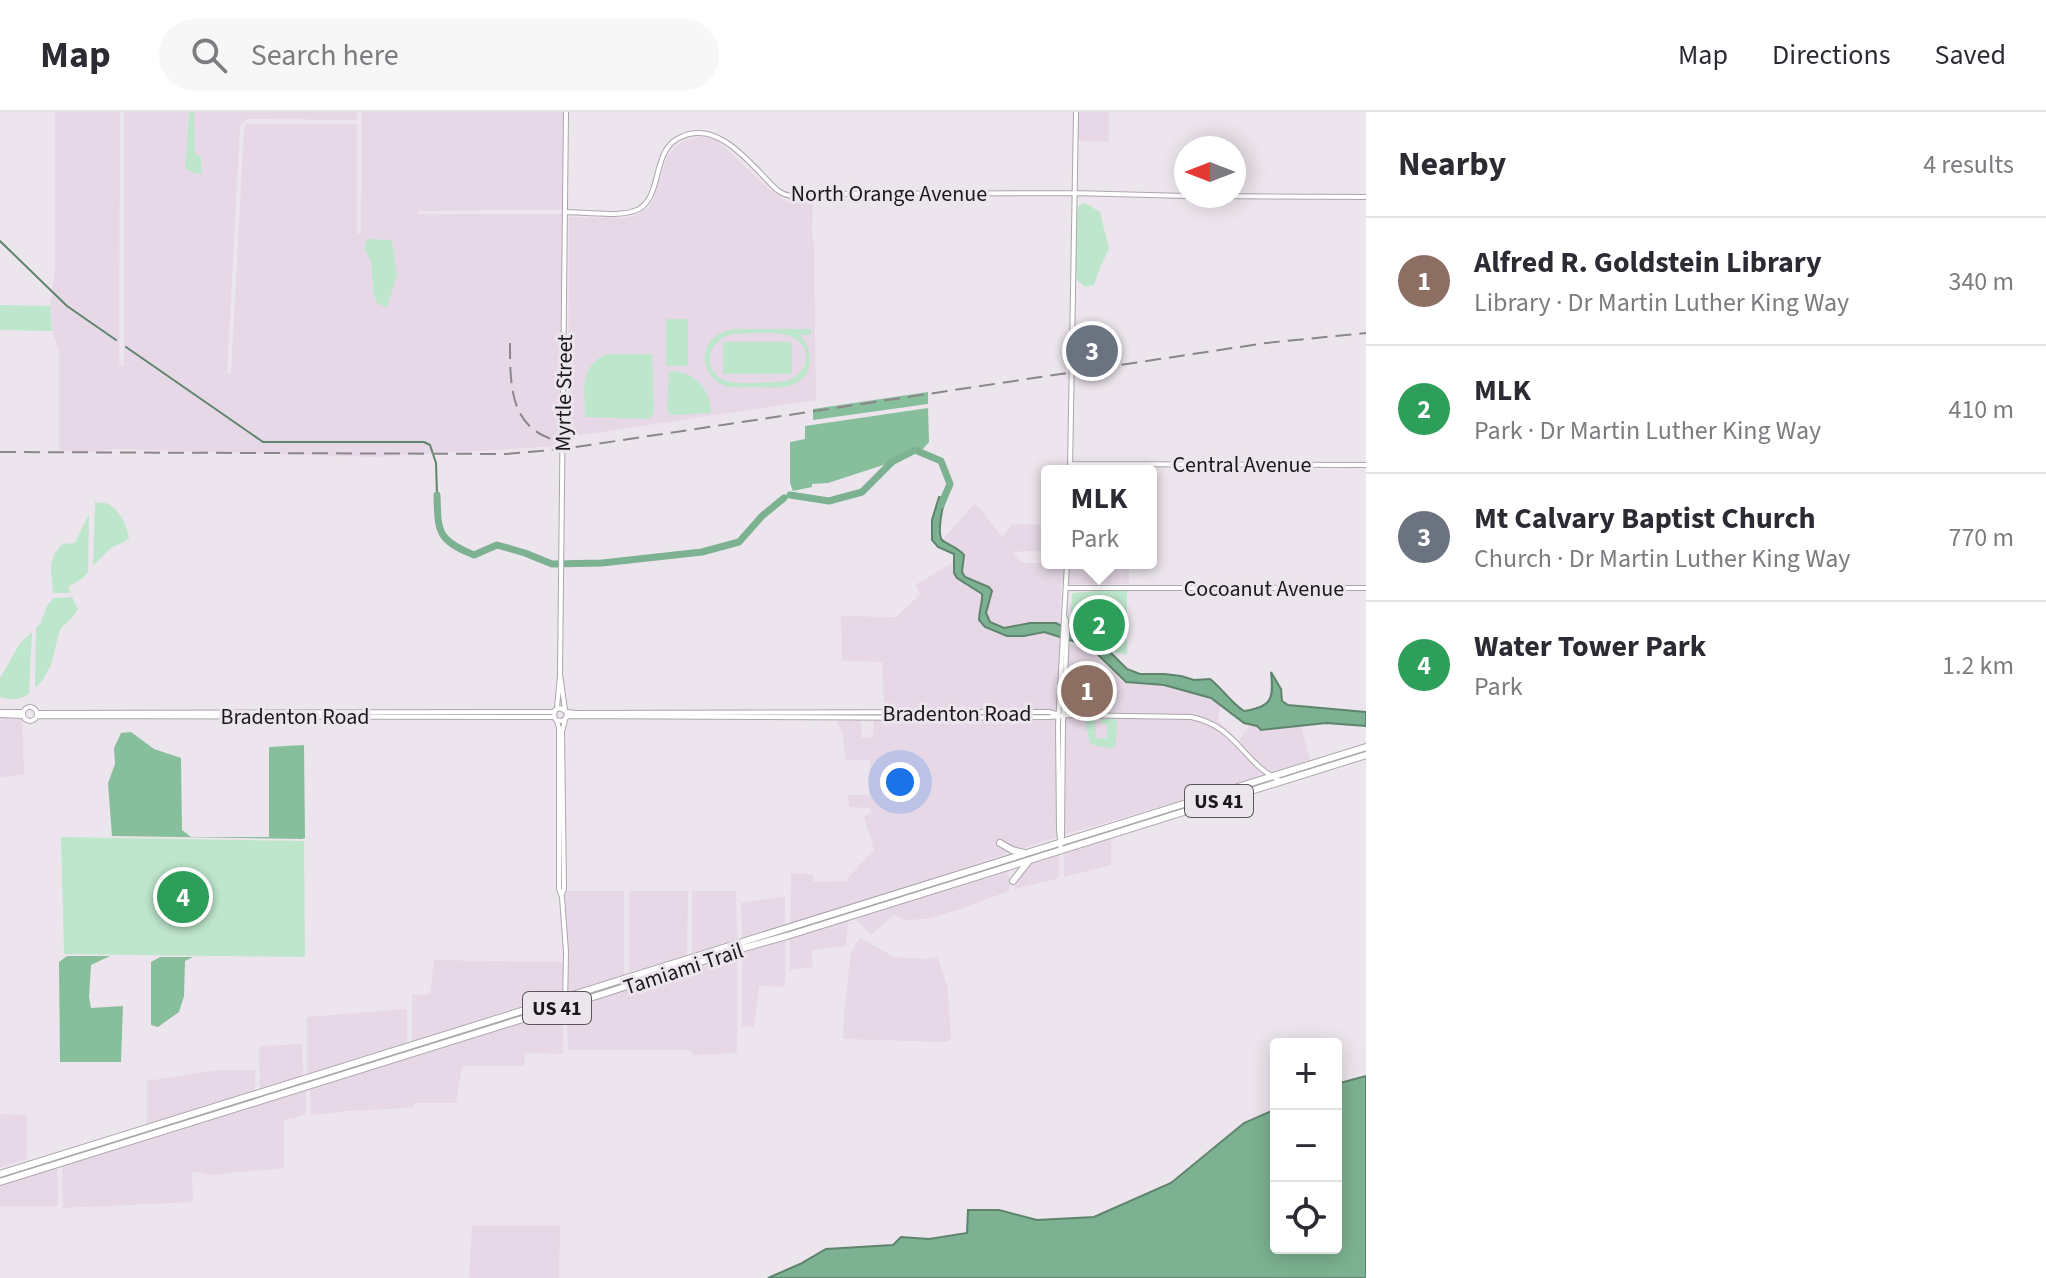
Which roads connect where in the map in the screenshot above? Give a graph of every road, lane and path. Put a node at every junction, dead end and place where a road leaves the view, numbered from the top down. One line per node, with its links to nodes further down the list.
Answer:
1 (566, 112): 7 (street, Myrtle Street)
2 (1076, 112): 3 (street)
3 (1073, 193): 4 (street, North Orange Avenue); 7 (street, North Orange Avenue); 8 (street)
4 (1174, 196)
5 (1246, 196): 6 (street)
6 (1366, 197)
7 (565, 212): 13 (street, Myrtle Street)
8 (1070, 464): 9 (street, Central Avenue)
9 (1366, 465)
10 (1067, 569): 11 (street)
11 (1066, 588): 12 (street, Cocoanut Avenue); 19 (street)
12 (1366, 588)
13 (560, 674): 17 (street, Myrtle Street); 18 (street, Myrtle Street)
14 (0, 713): 15 (street)
15 (23, 714): 16 (street); 16 (street)
16 (37, 714): 18 (street, Bradenton Road)
17 (566, 714): 18 (street, Bradenton Road); 18 (street, Bradenton Road); 19 (street, Bradenton Road); 31 (street, Myrtle Street)
18 (555, 715): 31 (street, Myrtle Street)
19 (1061, 715): 22 (street, Bradenton Road); 28 (street)
20 (1366, 747): 23 (main road, US 41)
21 (1366, 755): 25 (main road, Tamiami Trail / US 41)
22 (1262, 768): 23 (street); 24 (street, Bradenton Road)
23 (1284, 773): 24 (main road, US 41)
24 (1272, 777): 25 (street, Bradenton Road); 26 (main road, US 41)
25 (1282, 782): 26 (main road, Tamiami Trail / US 41)
26 (1113, 830): 28 (main road, Tamiami Trail / US 41); 28 (main road, Tamiami Trail / US 41)
27 (1000, 843): 29 (main road)
28 (1061, 847): 29 (main road, Tamiami Trail / US 41)
29 (1028, 857): 30 (main road); 32 (main road, Tamiami Trail / US 41)
30 (1013, 881)
31 (562, 897): 32 (street, Myrtle Street)
32 (565, 1002): 33 (main road, Tamiami Trail / US 41); 34 (main road, Tamiami Trail / US 41)
33 (170, 1121): 34 (main road); 35 (main road, Tamiami Trail / US 41)
34 (167, 1130): 36 (main road, Tamiami Trail / US 41)
35 (0, 1174)
36 (0, 1182)

